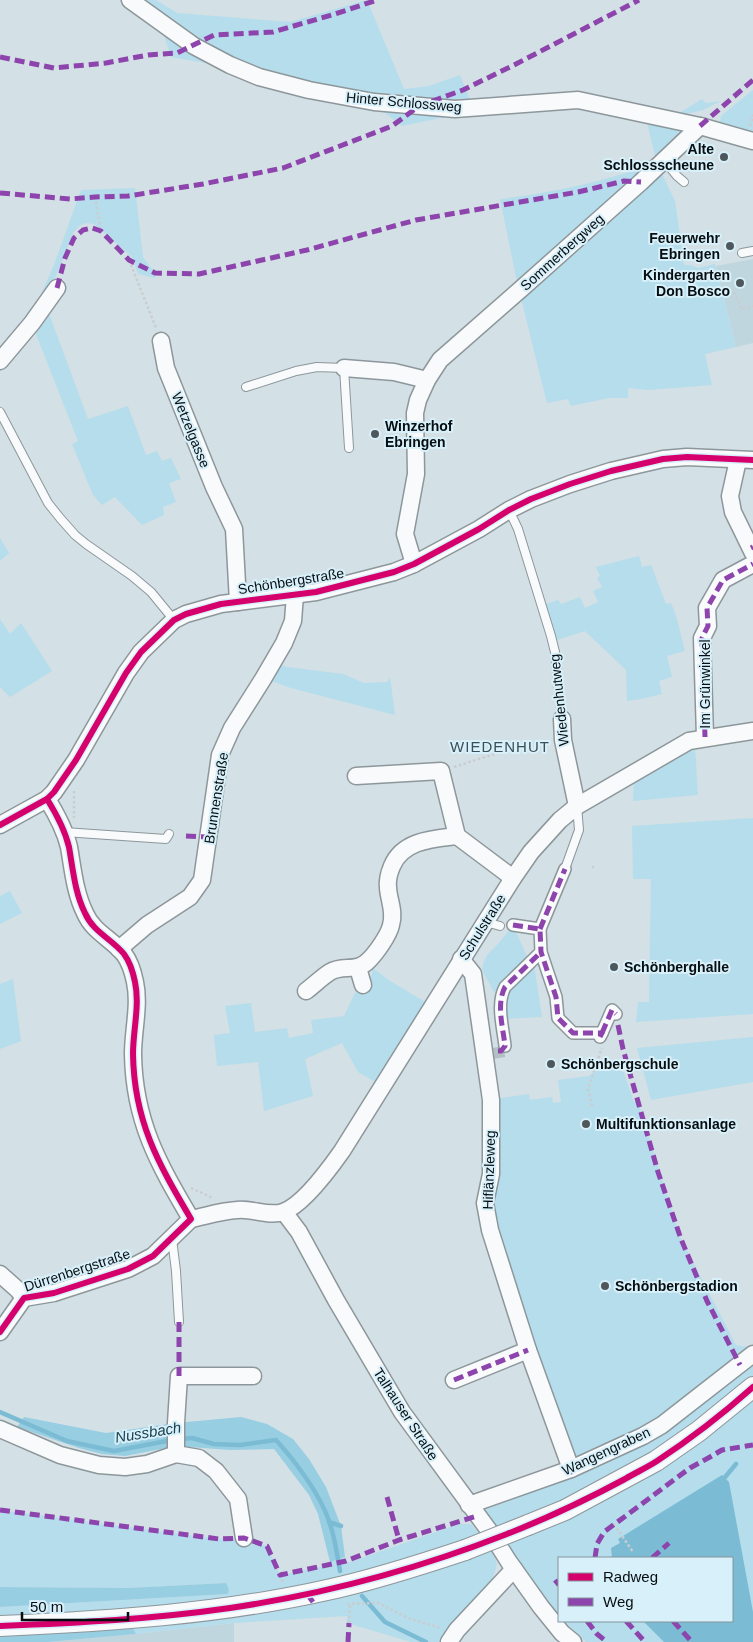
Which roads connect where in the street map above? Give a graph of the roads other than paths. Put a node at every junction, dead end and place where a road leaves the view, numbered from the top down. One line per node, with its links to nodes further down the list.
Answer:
1 (130, 0): 2 (street, Hinter Schlossweg)
2 (700, 126): 3 (street, Hinter Schlossweg); 4 (street, Sommerbergweg)
3 (753, 141)
4 (664, 160): 5 (lane); 12 (street, Sommerbergweg)
5 (684, 182)
6 (753, 251): 7 (lane)
7 (742, 253)
8 (57, 288): 10 (street)
9 (161, 341): 22 (street, Wetzelgasse)
10 (0, 361)
11 (344, 368): 12 (street); 13 (lane); 15 (lane)
12 (427, 380): 19 (street, Sommerbergweg)
13 (246, 387)
14 (0, 412): 23 (lane)
15 (350, 448)
16 (746, 460): 17 (street, Schönbergstraße); 18 (street)
17 (509, 510): 19 (street, Schönbergstraße); 24 (lane, Wiedenhutweg)
18 (753, 552)
19 (414, 564): 21 (street, Schönbergstraße)
20 (753, 564): 26 (street, Im Grünwinkel)
21 (295, 595): 22 (street, Schönbergstraße); 40 (street, Brunnenstraße)
22 (238, 602): 23 (street, Schönbergstraße)
23 (174, 620): 28 (street, Schönbergstraße)
24 (562, 719): 29 (street, Wiedenhutweg)
25 (753, 731): 26 (street, Schulstraße)
26 (705, 737): 29 (street, Schulstraße)
27 (356, 776): 33 (street)
28 (47, 799): 30 (street, Schönbergstraße); 31 (street)
29 (577, 806): 34 (lane); 35 (street, Schulstraße)
30 (0, 825)
31 (64, 832): 32 (lane); 40 (street)
32 (169, 834)
33 (457, 836): 35 (street); 43 (street)
34 (565, 869): 39 (street)
35 (512, 878): 36 (street, Schulstraße)
36 (484, 921): 38 (lane); 42 (street, Schulstraße)
37 (513, 925): 39 (street)
38 (500, 926)
39 (540, 929): 41 (street)
40 (119, 949): 49 (street)
41 (541, 952): 46 (street); 47 (street)
42 (461, 959): 48 (street, Schulstraße); 55 (street, Hiflänzleweg)
43 (358, 968): 44 (street); 45 (street)
44 (363, 985)
45 (306, 991)
46 (616, 1014)
47 (505, 1046)
48 (284, 1212): 49 (street); 63 (street, Talhauser Straße)
49 (191, 1219): 50 (street, Dürrenbergstraße)
50 (172, 1237): 52 (street, Dürrenbergstraße); 53 (lane)
51 (0, 1274): 52 (street)
52 (24, 1298): 54 (street, Dürrenbergstraße)
53 (178, 1322)
54 (0, 1332)
55 (528, 1350): 58 (street); 62 (street, Hiflänzleweg)
56 (753, 1354): 62 (street, Wangengraben)
57 (253, 1376): 61 (street)
58 (454, 1380)
59 (753, 1387): 66 (street, bridge)
60 (0, 1429): 61 (street)
61 (176, 1450): 64 (street)
62 (571, 1469): 63 (street, Wangengraben)
63 (469, 1505): 65 (street, Talhauser Straße)
64 (244, 1538)
65 (514, 1569): 67 (street); 68 (street, Talhauser Straße)
66 (0, 1626)
67 (446, 1635)
68 (573, 1642)

